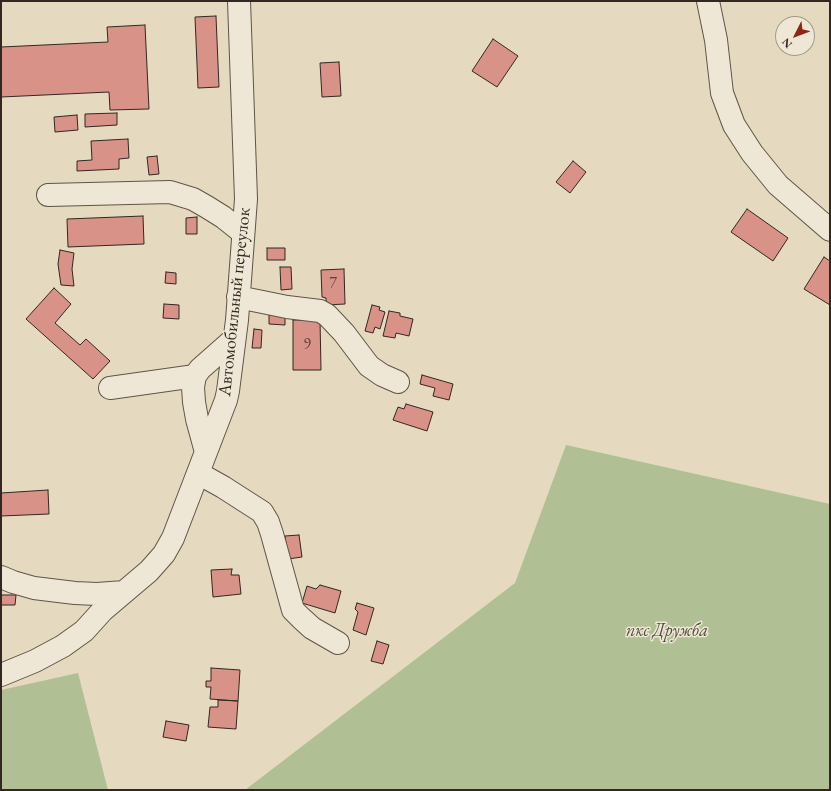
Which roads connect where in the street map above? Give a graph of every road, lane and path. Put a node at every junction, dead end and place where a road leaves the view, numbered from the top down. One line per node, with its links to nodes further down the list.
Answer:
1 (239, 1): 5 (lane, Автомобильный переулок)
2 (708, 1): 4 (lane)
3 (48, 195): 5 (lane)
4 (830, 230)
5 (243, 233): 6 (lane, Автомобильный переулок)
6 (238, 297): 7 (lane, Автомобильный переулок); 9 (lane)
7 (234, 339): 8 (lane); 11 (lane, Автомобильный переулок)
8 (195, 376): 10 (lane); 11 (lane)
9 (398, 382)
10 (110, 388)
11 (206, 452): 12 (lane, Автомобильный переулок)
12 (198, 473): 14 (lane, Автомобильный переулок); 15 (lane)
13 (1, 577): 14 (lane)
14 (124, 592): 16 (lane, Автомобильный переулок)
15 (338, 643)
16 (1, 675)

